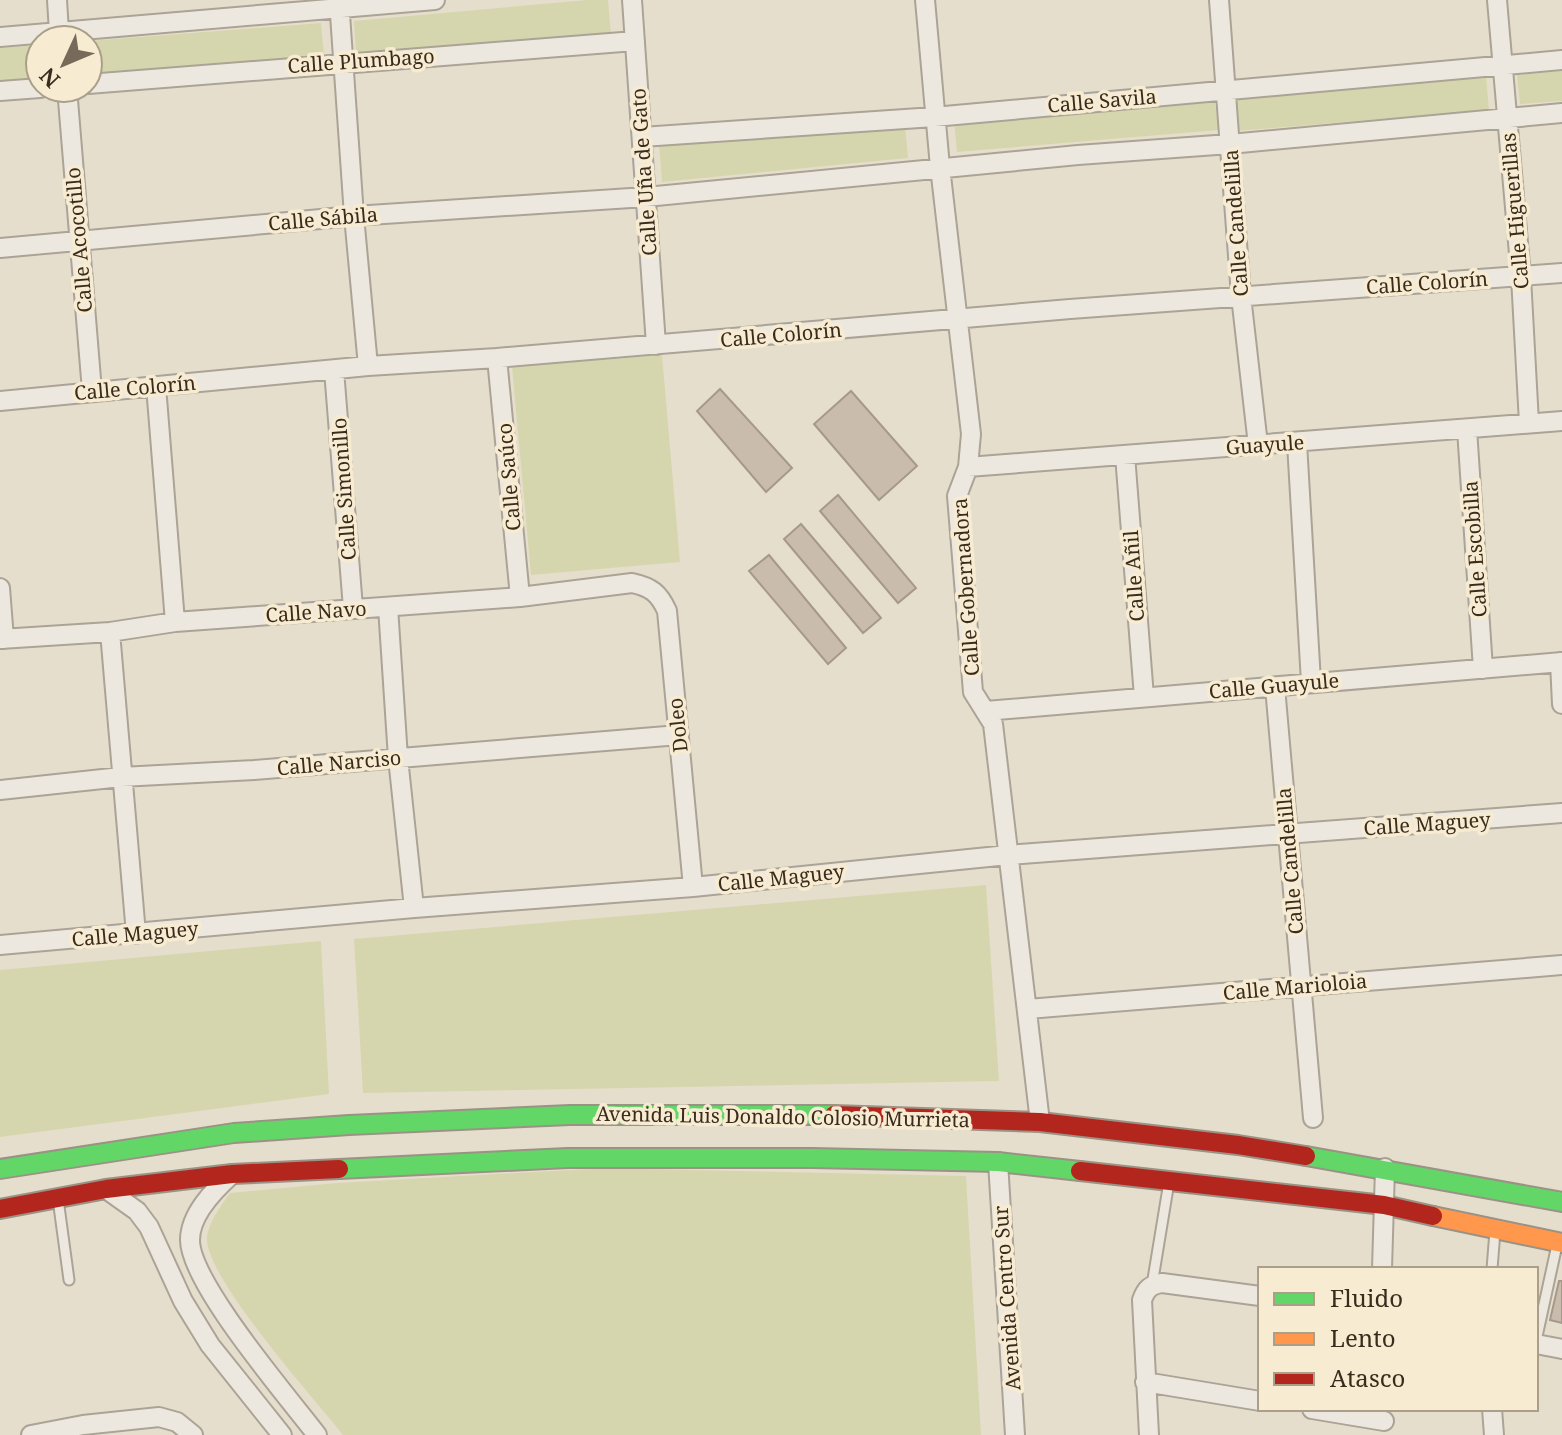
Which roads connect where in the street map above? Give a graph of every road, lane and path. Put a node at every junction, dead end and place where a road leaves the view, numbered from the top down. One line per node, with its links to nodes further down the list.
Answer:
1 (57, 0): 8 (street)
2 (435, 0): 7 (street)
3 (632, 0): 12 (street, Calle Uña de Gato)
4 (925, 0): 22 (street, Calle Gobernadora)
5 (1219, 0): 18 (street, Calle Candelilla)
6 (1497, 0): 15 (street, Calle Higuerillas)
7 (339, 3): 9 (street); 14 (street)
8 (58, 24)
9 (104, 27)
10 (24, 35): 11 (street)
11 (0, 37)
12 (635, 41): 14 (street, Calle Plumbago); 24 (street, Calle Uña de Gato)
13 (1562, 60): 15 (street, Calle Savila)
14 (344, 62): 16 (street, Calle Plumbago); 28 (street)
15 (1502, 64): 18 (street, Calle Savila); 23 (street, Calle Higuerillas)
16 (104, 83)
17 (24, 89): 19 (street)
18 (1227, 89): 22 (street, Calle Savila); 25 (street, Calle Candelilla)
19 (0, 91)
20 (68, 104): 29 (street, Calle Acocotillo)
21 (1562, 113): 23 (street)
22 (934, 117): 24 (street, Calle Savila); 26 (street, Calle Gobernadora)
23 (1507, 118): 25 (street); 32 (street, Calle Higuerillas)
24 (642, 137): 27 (street, Calle Uña de Gato)
25 (1230, 144): 26 (street); 33 (street, Calle Candelilla)
26 (940, 167): 27 (street); 34 (street, Calle Gobernadora)
27 (646, 197): 28 (street, Calle Sábila); 35 (street, Calle Uña de Gato)
28 (354, 216): 29 (street, Calle Sábila); 37 (street)
29 (78, 241): 30 (street, Calle Sábila); 40 (street, Calle Acocotillo)
30 (0, 248)
31 (1562, 273): 32 (street, Calle Colorín)
32 (1521, 277): 33 (street, Calle Colorín); 43 (street, Calle Higuerillas)
33 (1241, 296): 34 (street, Calle Colorín); 46 (street, Calle Candelilla)
34 (959, 321): 35 (street, Calle Colorín); 48 (street, Calle Gobernadora)
35 (656, 345): 36 (street, Calle Colorín)
36 (497, 358): 37 (street, Calle Colorín); 51 (street, Calle Saúco)
37 (368, 366): 38 (street, Calle Colorín)
38 (334, 370): 39 (street, Calle Colorín); 53 (street, Calle Simonillo)
39 (156, 386): 40 (street, Calle Colorín); 54 (street)
40 (92, 391): 41 (street, Calle Colorín)
41 (0, 401)
42 (1562, 421): 43 (street, Guayule)
43 (1529, 423): 44 (street, Guayule)
44 (1467, 429): 45 (street, Guayule); 58 (street, Calle Escobilla)
45 (1297, 443): 46 (street, Guayule); 59 (street)
46 (1258, 445): 47 (street, Guayule)
47 (1125, 455): 48 (street, Guayule); 61 (street, Calle Añil)
48 (968, 467): 63 (street, Calle Gobernadora)
49 (632, 583): 51 (street, Calle Navo); 64 (street, Doleo)
50 (0, 588): 56 (street)
51 (520, 597): 52 (street, Calle Navo)
52 (388, 607): 53 (street, Calle Navo); 65 (street)
53 (353, 608): 54 (street, Calle Navo)
54 (175, 622): 55 (street, Calle Navo)
55 (110, 632): 56 (street, Calle Navo); 66 (street)
56 (2, 639)
57 (1561, 662): 58 (street, Calle Guayule); 62 (street)
58 (1483, 669): 59 (street, Calle Guayule)
59 (1311, 682): 60 (street, Calle Guayule)
60 (1275, 687): 61 (street, Calle Guayule); 69 (street, Calle Candelilla)
61 (1144, 697): 63 (street, Calle Guayule)
62 (1562, 704)
63 (986, 711): 70 (street, Calle Gobernadora)
64 (679, 735): 65 (street, Calle Narciso); 71 (street, Doleo)
65 (398, 758): 66 (street, Calle Narciso); 72 (street)
66 (121, 777): 67 (street, Calle Narciso); 73 (street)
67 (0, 790)
68 (1562, 813): 69 (street, Calle Maguey)
69 (1287, 834): 70 (street, Calle Maguey); 76 (street, Calle Candelilla)
70 (1008, 855): 71 (street, Calle Maguey); 77 (street, Calle Gobernadora)
71 (693, 887): 72 (street, Calle Maguey)
72 (414, 908): 73 (street, Calle Maguey)
73 (136, 934): 74 (street, Calle Maguey)
74 (0, 945)
75 (1562, 965): 76 (street, Calle Marioloia)
76 (1302, 987): 77 (street, Calle Marioloia); 78 (street, Calle Candelilla)
77 (1028, 1009): 79 (street, Calle Gobernadora)
78 (1313, 1118)
79 (1040, 1122): 81 (main road, Avenida Luis Donaldo Colosio Murrieta); 82 (main road, Avenida Luis Donaldo Colosio Murrieta)
80 (998, 1162): 83 (main road, Avenida Luis Donaldo Colosio Murrieta); 84 (main road, Avenida Luis Donaldo Colosio Murrieta); 112 (street, Avenida Centro Sur)
81 (1385, 1168): 87 (main road, Avenida Luis Donaldo Colosio Murrieta); 88 (street)
82 (0, 1169)
83 (232, 1174): 85 (main road, Avenida Luis Donaldo Colosio Murrieta); 92 (street)
84 (1170, 1181): 88 (main road, Avenida Luis Donaldo Colosio Murrieta); 97 (lane)
85 (106, 1189): 86 (main road, Avenida Luis Donaldo Colosio Murrieta); 93 (street)
86 (58, 1199): 89 (main road, Avenida Luis Donaldo Colosio Murrieta); 96 (lane)
87 (1562, 1202)
88 (1384, 1205): 90 (main road, Avenida Luis Donaldo Colosio Murrieta); 94 (street)
89 (0, 1209)
90 (1495, 1227): 91 (main road, Avenida Luis Donaldo Colosio Murrieta); 95 (lane)
91 (1560, 1242): 99 (lane)
92 (192, 1253): 93 (street); 111 (street)
93 (161, 1255): 110 (street)
94 (1382, 1267)
95 (1492, 1267)
96 (69, 1280)
97 (1147, 1292): 98 (street); 102 (street)
98 (1258, 1296)
99 (1540, 1306)
100 (1538, 1343): 101 (street)
101 (1562, 1349)
102 (1145, 1382): 103 (street); 113 (street)
103 (1258, 1401)
104 (1323, 1411): 106 (street)
105 (1492, 1411): 114 (street)
106 (1384, 1422)
107 (84, 1430): 108 (street); 109 (street)
108 (31, 1435)
109 (193, 1435)
110 (282, 1435)
111 (317, 1435)
112 (1015, 1435)
113 (1149, 1435)
114 (1494, 1435)

